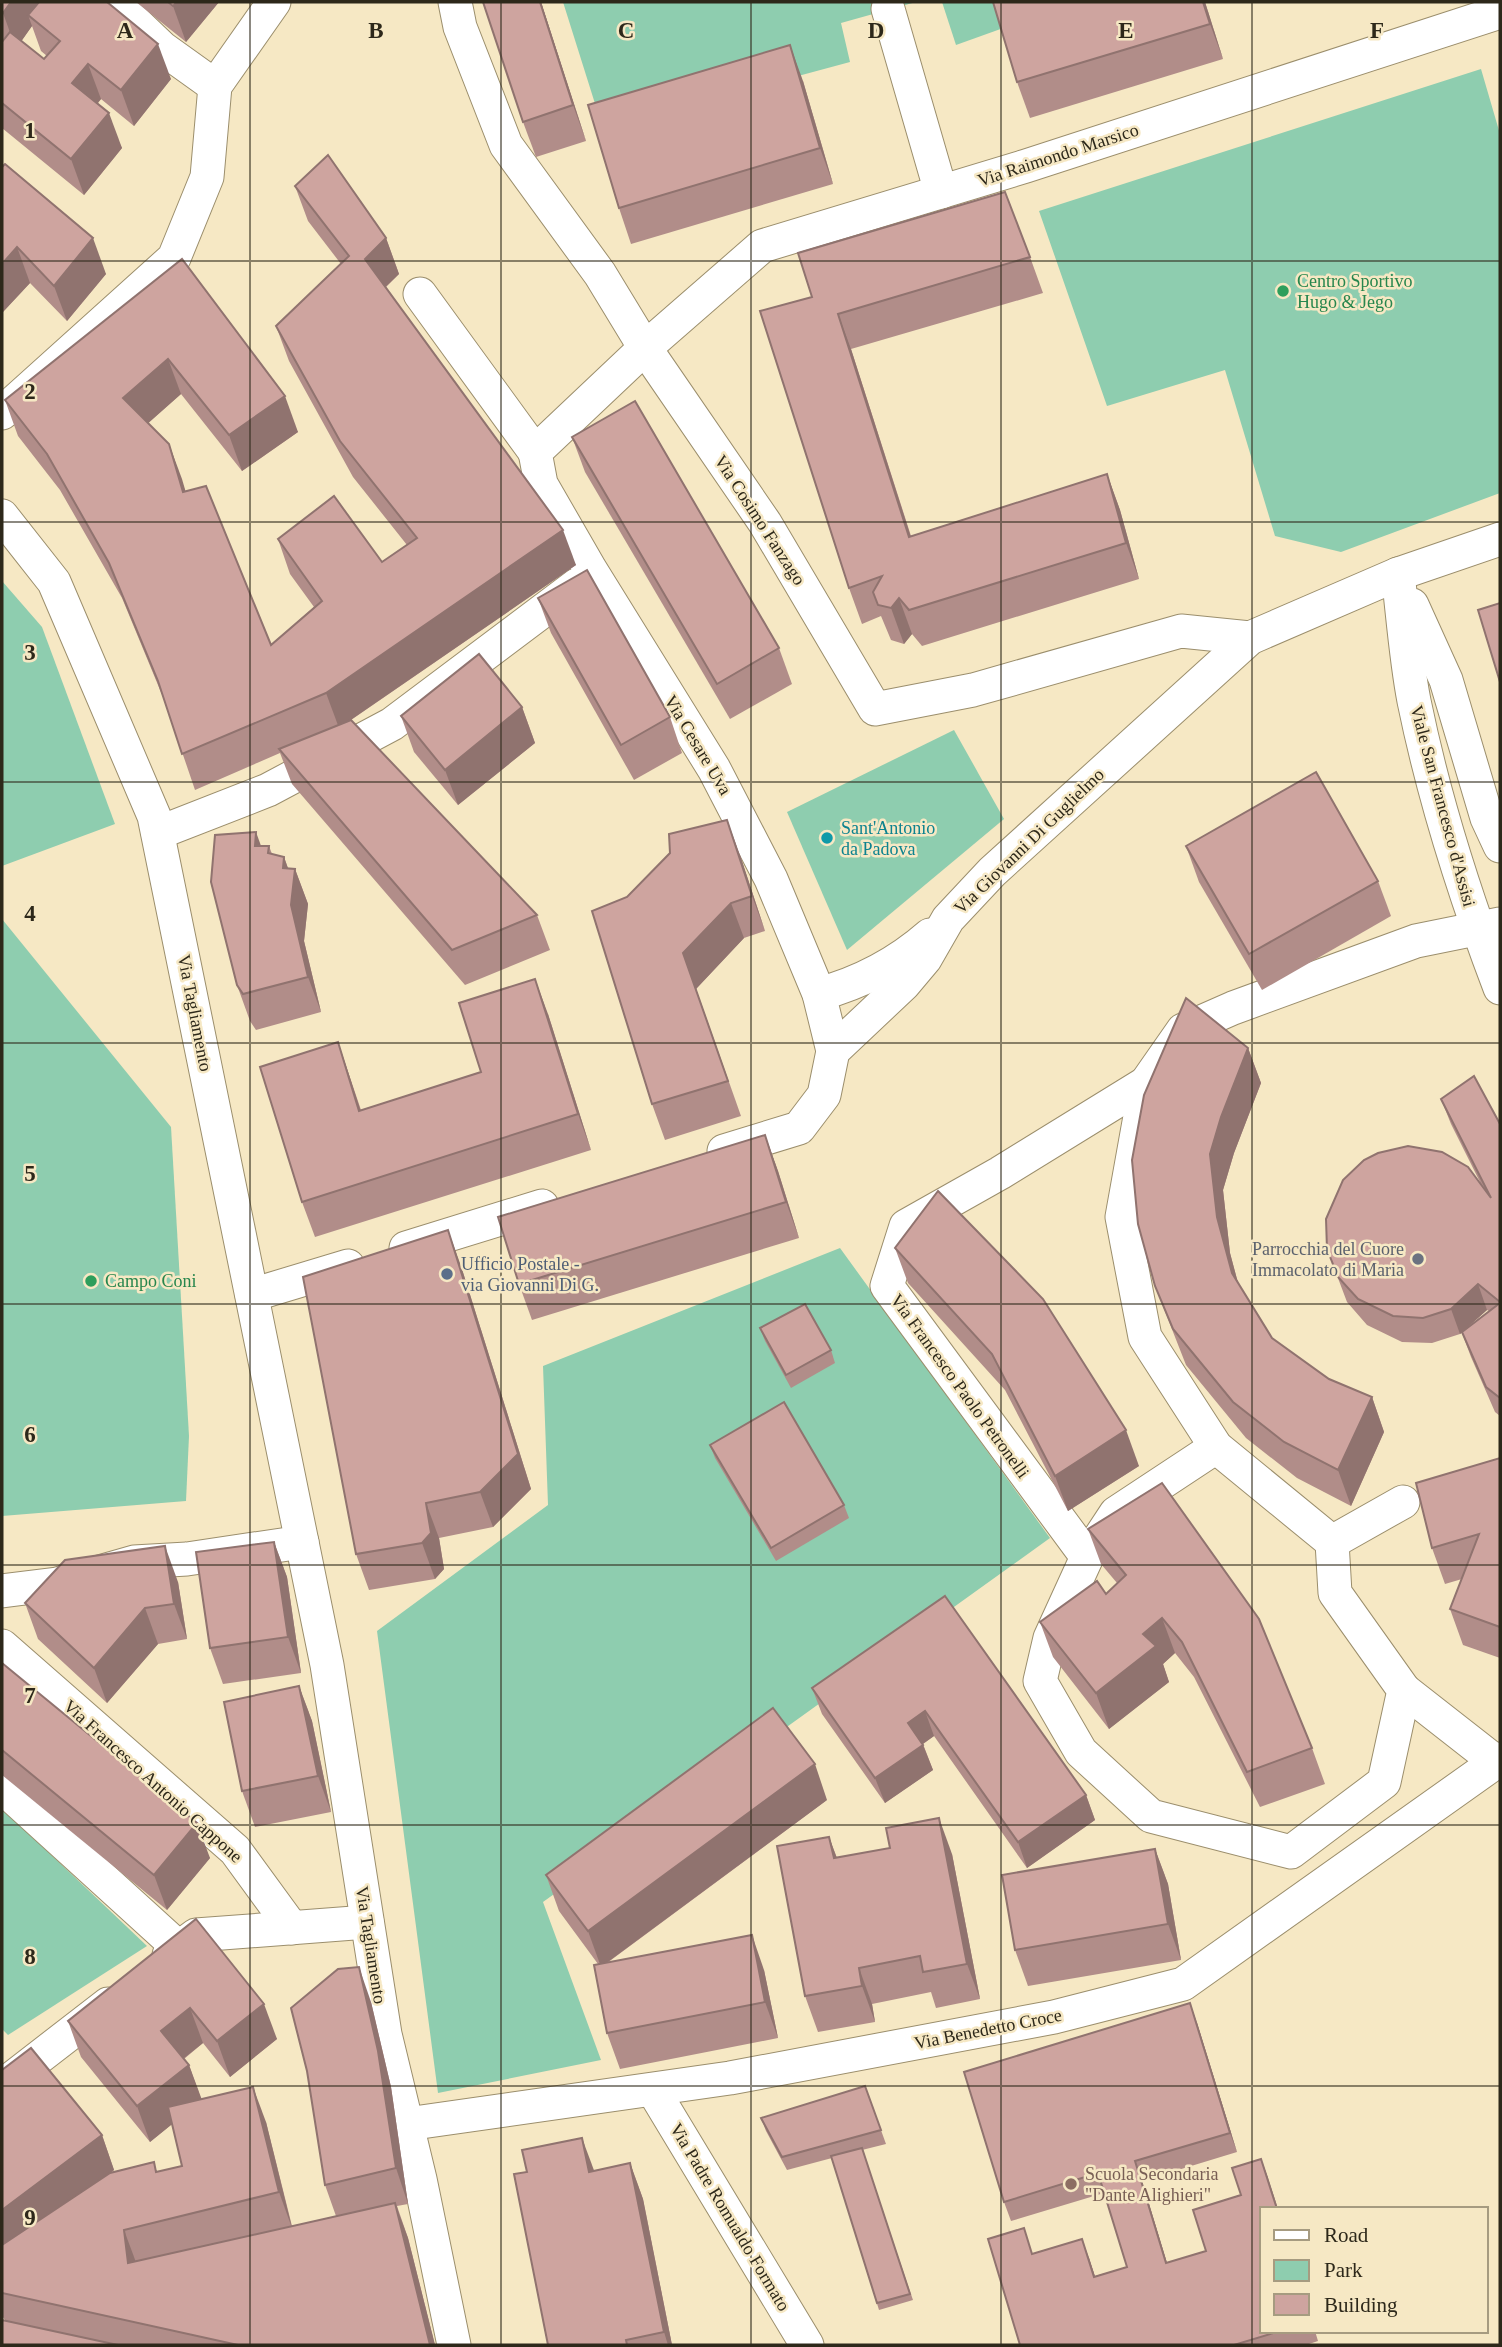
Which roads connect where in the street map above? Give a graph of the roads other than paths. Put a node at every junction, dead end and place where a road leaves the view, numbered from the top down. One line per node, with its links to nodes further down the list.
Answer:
1 (114, 2): 6 (street)
2 (274, 2): 6 (street)
3 (456, 2): 9 (street, Via Cosimo Fanzago)
4 (888, 9): 7 (street)
5 (1500, 12): 7 (street, Via Raimondo Marsico)
6 (215, 86): 10 (street)
7 (941, 192): 9 (street, Via Raimondo Marsico)
8 (420, 294): 11 (street, Via Cesare Uva)
9 (645, 348): 11 (street); 16 (street, Via Cosimo Fanzago)
10 (2, 413)
11 (535, 452): 14 (street, Via Cesare Uva)
12 (2, 516): 17 (street, Via Tagliamento)
13 (1500, 539): 15 (street, Via Giovanni Di Guglielmo)
14 (593, 573): 17 (street); 22 (street, Via Cesare Uva)
15 (1398, 574): 16 (street, Via Giovanni Di Guglielmo); 18 (street, Viale San Francesco d'Assisi); 20 (street, Viale San Francesco d'Assisi)
16 (1250, 639): 19 (street, Via Giovanni Di Guglielmo)
17 (158, 833): 27 (street, Via Tagliamento)
18 (1500, 846)
19 (948, 919): 22 (street); 23 (street, Via Giovanni Di Guglielmo)
20 (1489, 927): 21 (street, Viale San Francesco d'Assisi); 24 (street, Via Francesco Paolo Petronelli)
21 (1500, 989)
22 (819, 993): 23 (street, Via Cesare Uva)
23 (833, 1051): 25 (street)
24 (1146, 1083): 28 (street, Via Francesco Paolo Petronelli); 32 (street, Via Francesco Paolo Petronelli)
25 (692, 1160)
26 (572, 1197): 27 (street)
27 (252, 1295): 30 (street, Via Tagliamento)
28 (1216, 1447): 31 (street, Via Francesco Paolo Petronelli); 32 (street)
29 (1404, 1502): 31 (street)
30 (302, 1542): 33 (street); 38 (street, Via Tagliamento)
31 (1332, 1542): 35 (street)
32 (1087, 1557): 35 (street)
33 (2, 1591)
34 (2, 1646): 39 (street, Via Francesco Antonio Cappone)
35 (1404, 1690): 36 (street)
36 (1498, 1760): 42 (street, Via Benedetto Croce)
37 (2, 1787): 40 (street)
38 (368, 1922): 39 (street); 43 (street, Via Tagliamento)
39 (292, 1928): 40 (street)
40 (179, 1948): 41 (street)
41 (2, 2086)
42 (653, 2090): 43 (street, Via Benedetto Croce); 45 (street, Via Padre Romualdo Formato)
43 (407, 2124): 44 (street, Via Tagliamento)
44 (454, 2345)
45 (807, 2345)

